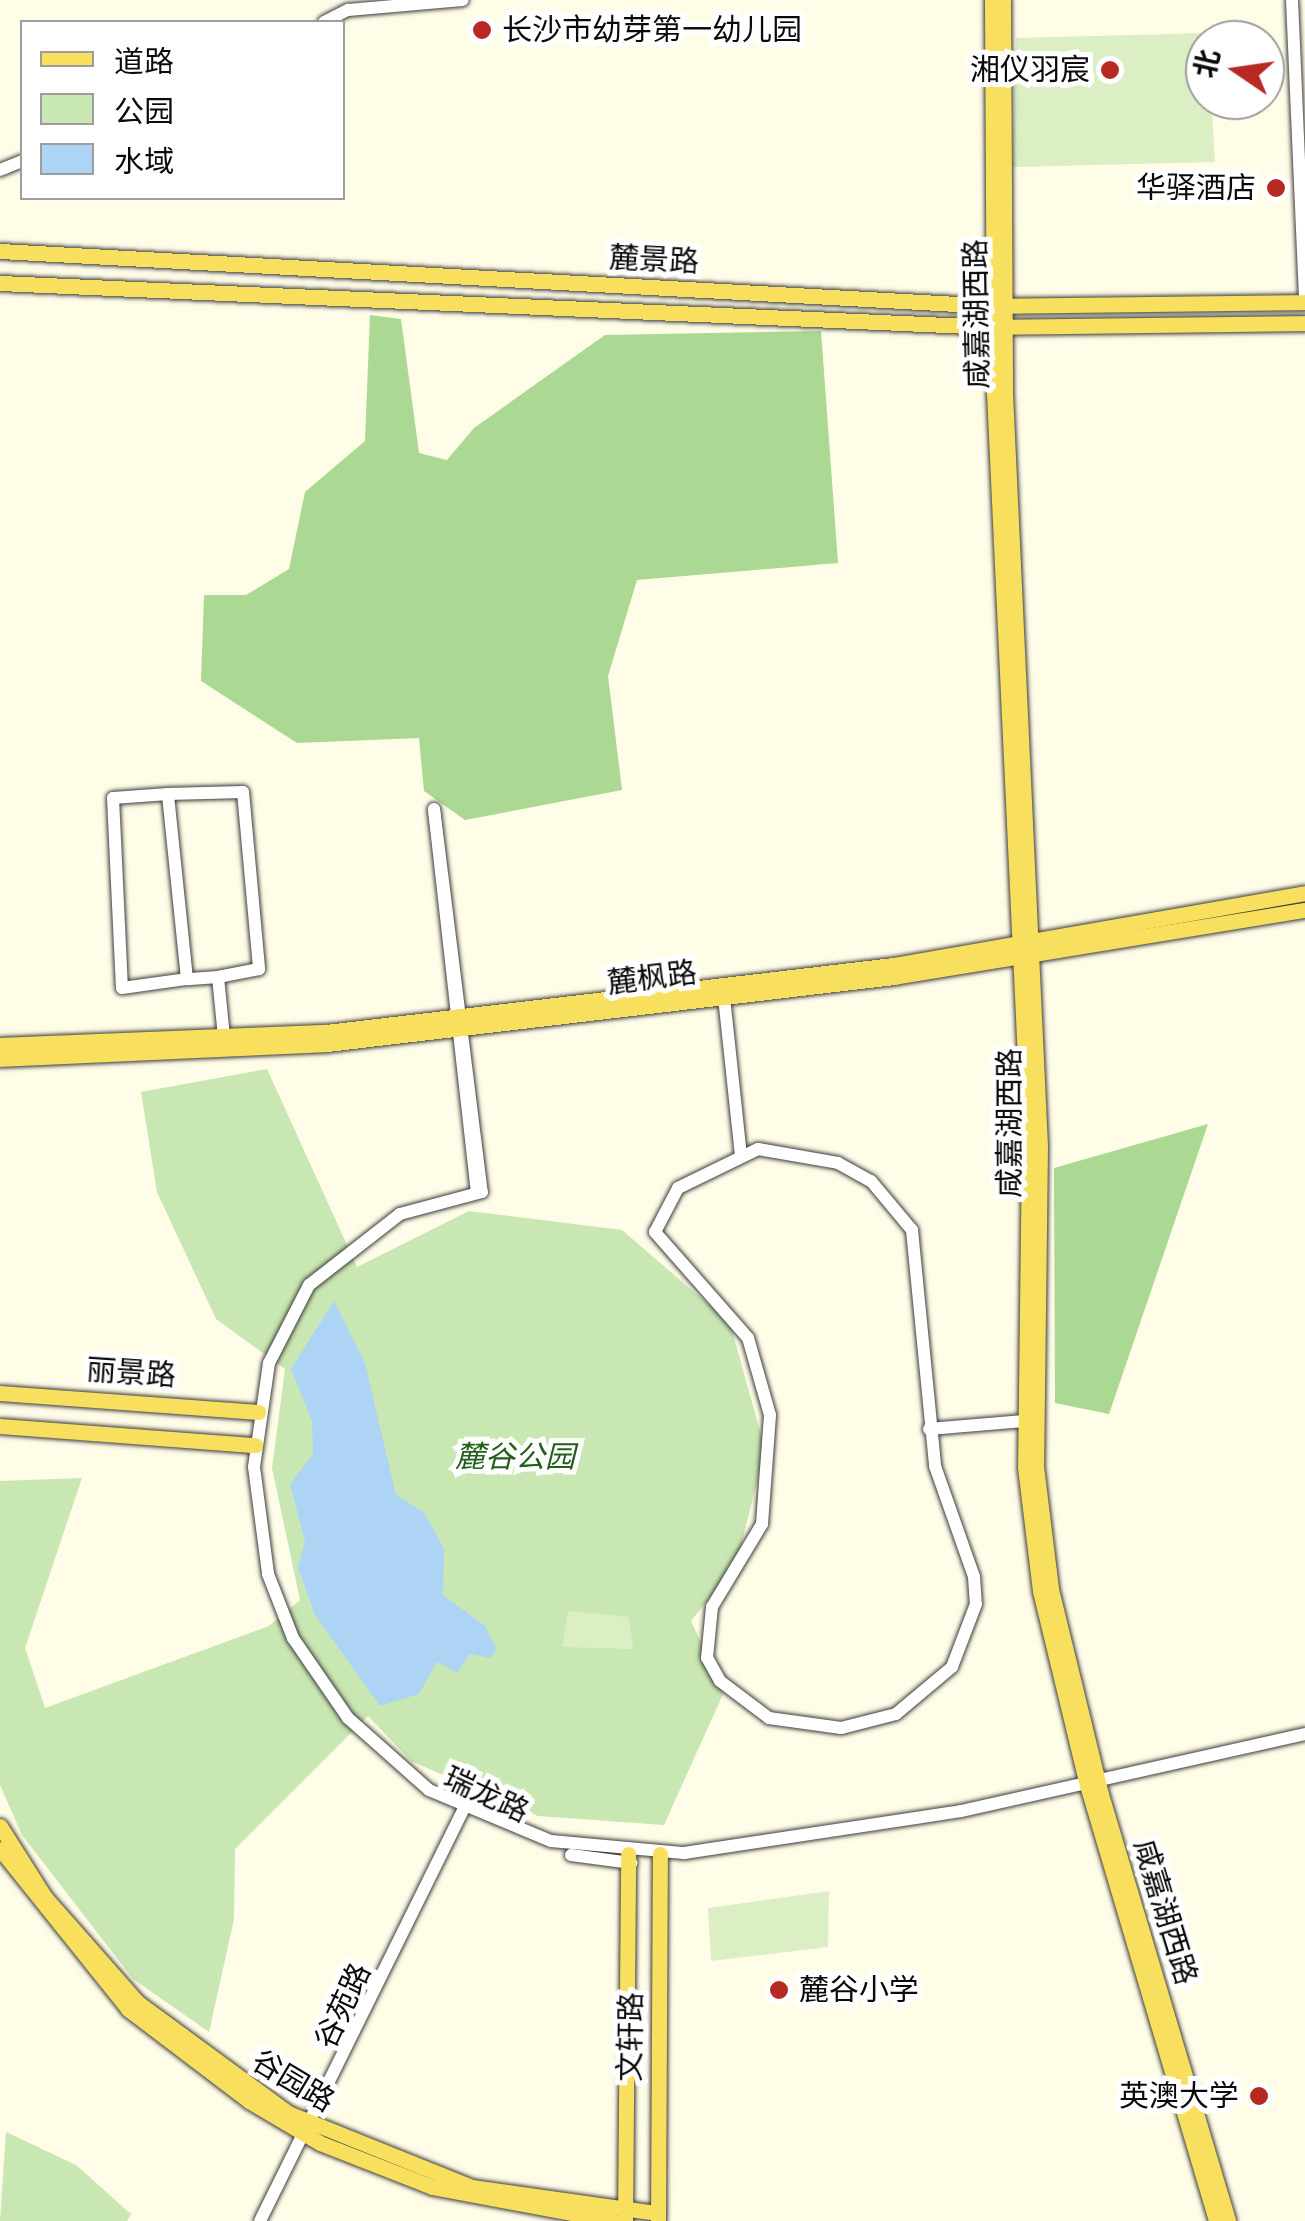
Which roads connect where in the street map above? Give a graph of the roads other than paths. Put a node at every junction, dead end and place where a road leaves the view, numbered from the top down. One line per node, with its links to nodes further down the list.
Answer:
1 (463, 0): 6 (street)
2 (992, 0): 11 (main road, 咸嘉湖西路)
3 (1004, 0): 11 (main road, 咸嘉湖西路)
4 (1292, 0): 10 (street)
5 (1299, 0): 7 (street)
6 (328, 20)
7 (1305, 125)
8 (0, 251): 11 (main road, 麓景路)
9 (0, 283): 13 (main road, 麓景路)
10 (1305, 298): 11 (main road, 麓景路)
11 (998, 306): 13 (main road, 咸嘉湖西路)
12 (1305, 323): 13 (main road, 麓景路)
13 (999, 327): 17 (main road, 咸嘉湖西路)
14 (168, 794): 18 (street); 19 (street); 19 (street)
15 (1305, 893): 17 (main road)
16 (1305, 910): 17 (main road, 麓枫路)
17 (1030, 950): 20 (main road, 麓枫路); 21 (main road); 28 (main road, 咸嘉湖西路); 33 (main road, 咸嘉湖西路)
18 (218, 977): 19 (street); 22 (street)
19 (187, 979)
20 (724, 997): 21 (main road, 麓枫路); 25 (street)
21 (462, 1022): 21 (street); 22 (main road); 24 (main road, 麓枫路); 27 (street, 瑞龙路)
22 (224, 1037): 23 (main road)
23 (0, 1045)
24 (0, 1059)
25 (741, 1154): 30 (street); 30 (street)
26 (0, 1392): 27 (main road, 丽景路)
27 (254, 1412): 31 (street, 瑞龙路)
28 (1024, 1421): 30 (street); 33 (main road, 咸嘉湖西路)
29 (0, 1426): 31 (main road, 丽景路)
30 (929, 1429)
31 (251, 1444): 34 (street, 瑞龙路)
32 (1305, 1738): 33 (street, 瑞龙路)
33 (1094, 1787): 38 (street, 瑞龙路); 44 (main road, 咸嘉湖西路); 45 (main road, 咸嘉湖西路)
34 (466, 1813): 37 (street, 瑞龙路); 39 (street, 谷苑路)
35 (0, 1826): 39 (main road, 谷园路)
36 (0, 1850): 39 (main road, 谷园路)
37 (628, 1858): 38 (street, 瑞龙路); 40 (main road, 文轩路)
38 (660, 1858): 41 (main road, 文轩路)
39 (313, 2132): 40 (main road, 谷园路); 42 (street, 谷苑路); 43 (street, 谷苑路)
40 (621, 2217): 41 (main road, 谷园路)
41 (658, 2217)
42 (260, 2221)
43 (268, 2221)
44 (1216, 2221)
45 (1228, 2221)

